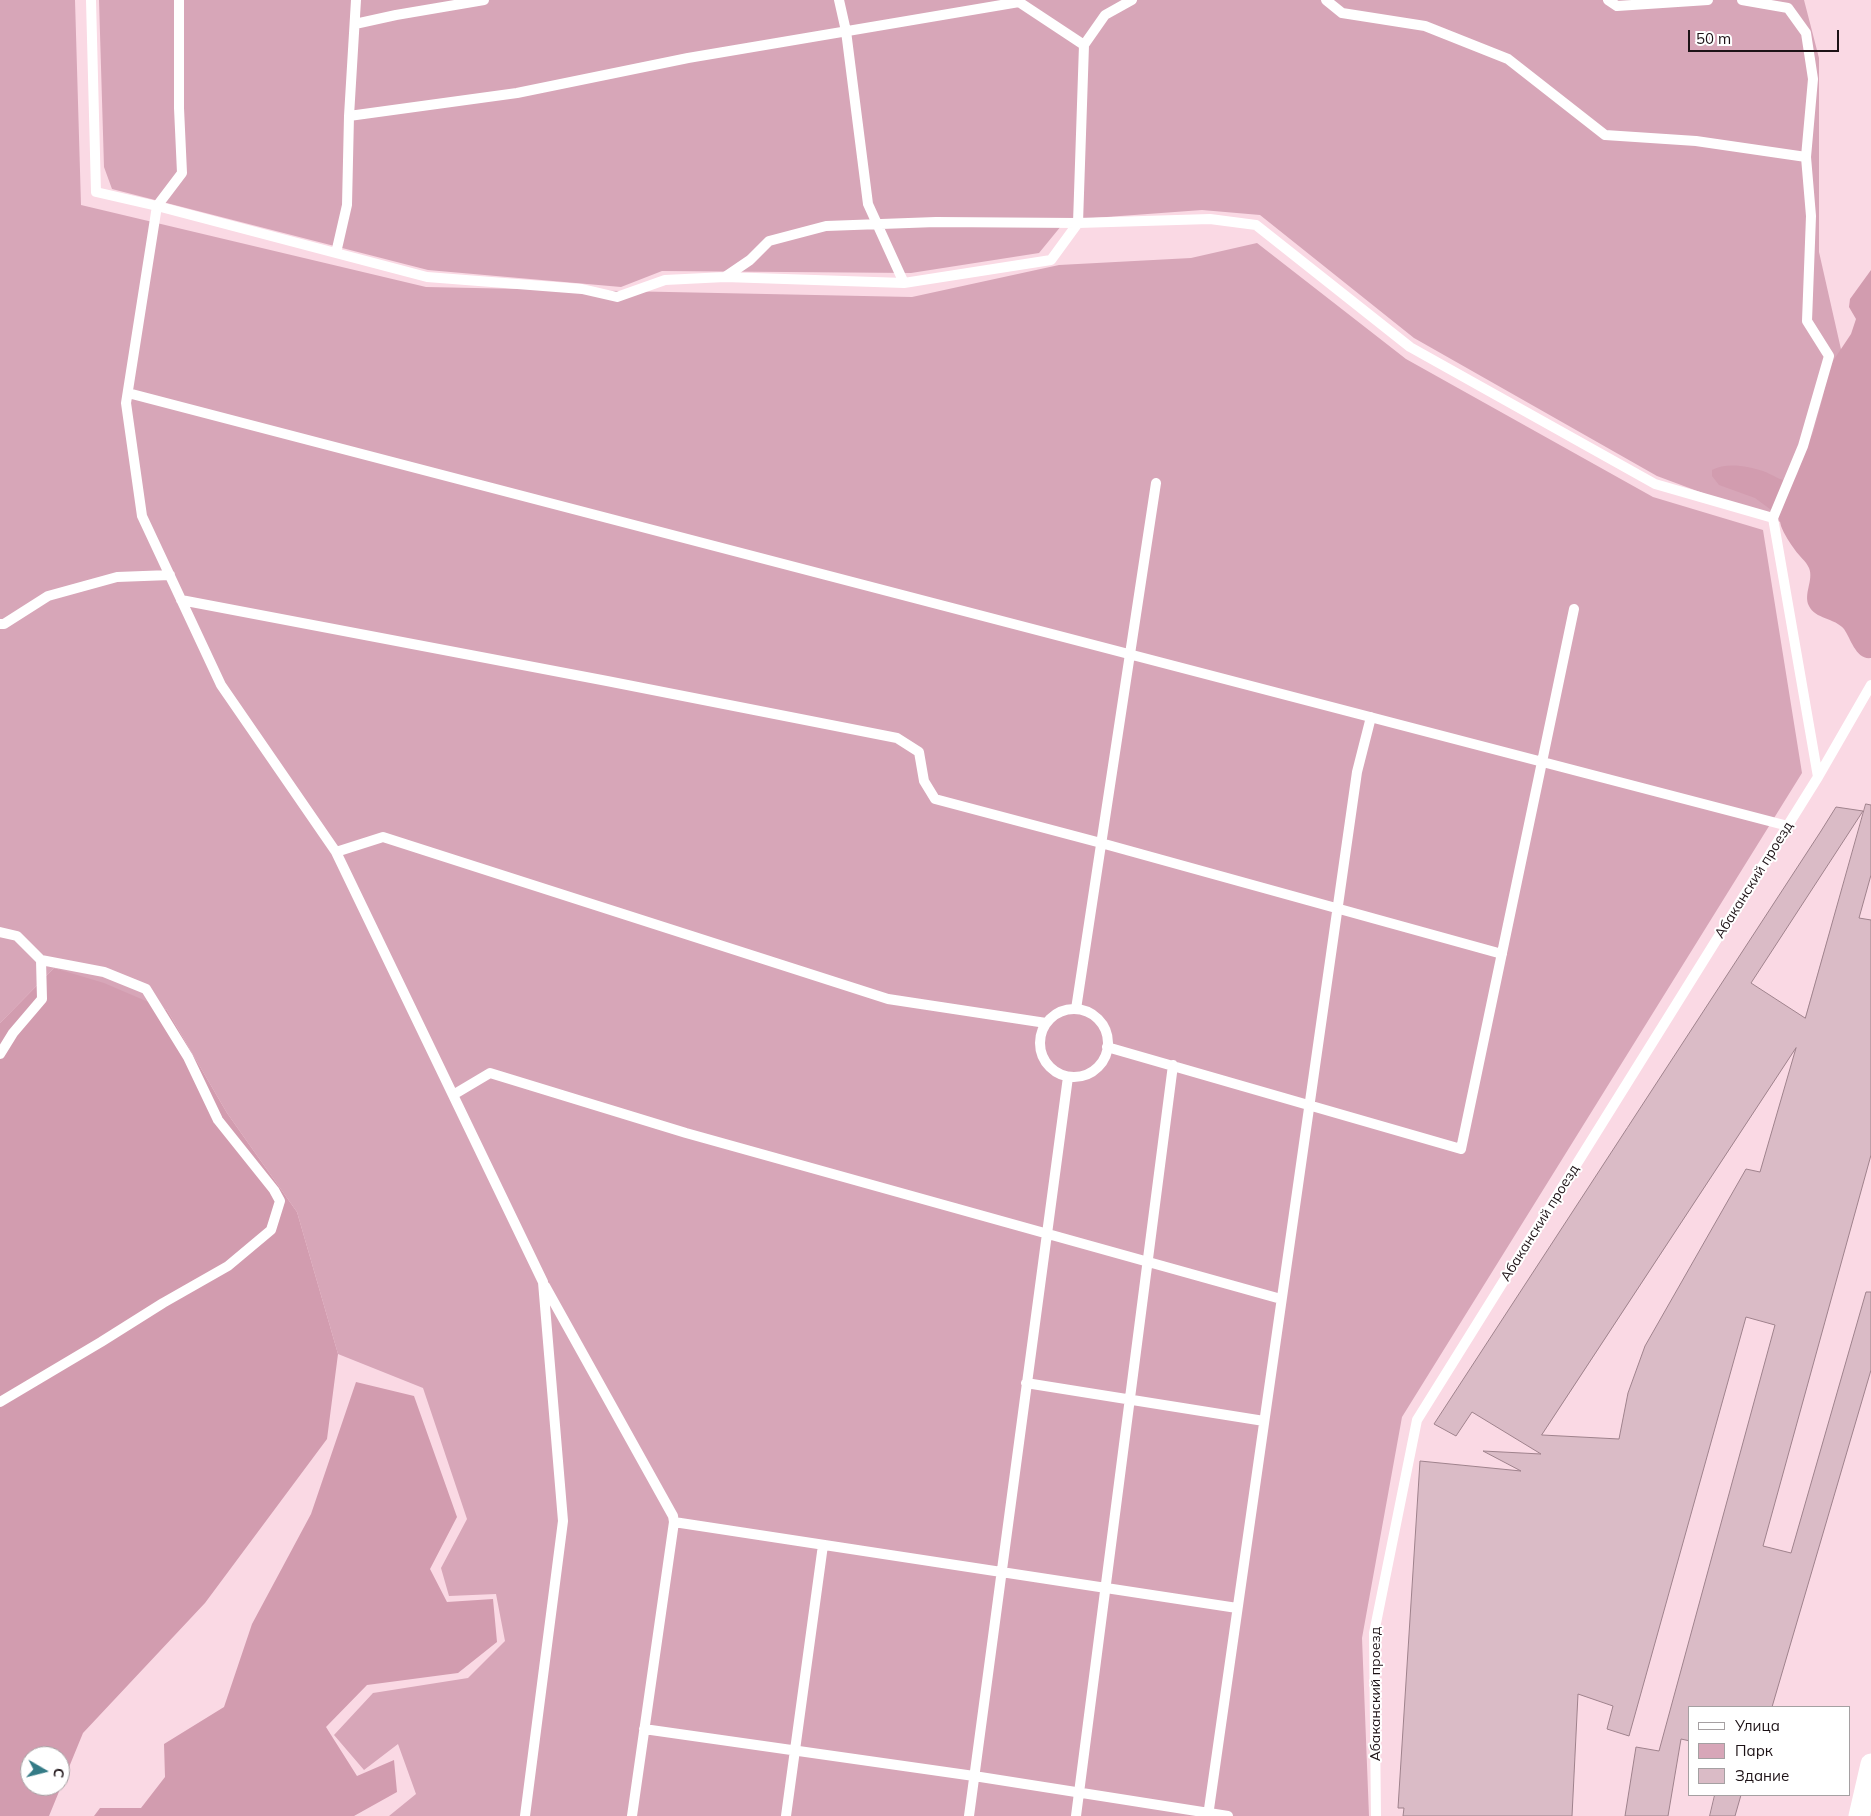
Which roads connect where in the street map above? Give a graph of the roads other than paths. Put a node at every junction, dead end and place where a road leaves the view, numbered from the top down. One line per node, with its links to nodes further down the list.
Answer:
1 (91, 0): 16 (lane)
2 (179, 0): 16 (lane)
3 (356, 0): 11 (lane)
4 (484, 0): 11 (lane)
5 (839, 0): 12 (lane)
6 (1132, 0): 13 (lane)
7 (1326, 0): 15 (lane)
8 (1608, 0): 9 (lane)
9 (1708, 0)
10 (1742, 0): 15 (lane)
11 (355, 24): 14 (lane)
12 (846, 31): 13 (lane); 14 (lane); 17 (lane)
13 (1084, 45): 18 (lane)
14 (349, 116): 19 (lane)
15 (1806, 157): 24 (lane)
16 (157, 206): 19 (lane); 22 (lane)
17 (877, 223): 18 (lane); 20 (lane); 21 (lane)
18 (1078, 223): 21 (lane); 24 (lane)
19 (336, 253): 20 (lane)
20 (725, 277): 21 (lane)
21 (904, 282)
22 (128, 393): 25 (lane); 29 (lane)
23 (1156, 483): 29 (lane)
24 (1773, 518): 33 (lane)
25 (170, 575): 26 (lane); 28 (lane)
26 (181, 600): 35 (lane); 36 (lane)
27 (1574, 609): 32 (lane)
28 (0, 624)
29 (1130, 654): 31 (lane); 35 (lane)
30 (1871, 685): 33 (lane, Абаканский проезд)
31 (1371, 717): 32 (lane); 37 (lane)
32 (1542, 762): 34 (lane); 39 (lane)
33 (1818, 777): 34 (lane, Абаканский проезд)
34 (1788, 826): 74 (lane, Абаканский проезд)
35 (1101, 843): 37 (lane); 41 (lane)
36 (336, 852): 42 (lane); 47 (lane)
37 (1337, 908): 39 (lane); 48 (lane)
38 (0, 932): 40 (lane)
39 (1502, 954): 48 (lane)
40 (41, 960): 44 (lane); 55 (lane)
41 (1076, 1009): 42 (lane); 43 (lane)
42 (1046, 1023): 46 (lane)
43 (1107, 1047): 45 (lane); 46 (lane)
44 (0, 1054)
45 (1173, 1066): 48 (lane); 50 (lane)
46 (1068, 1076): 49 (lane)
47 (453, 1095): 49 (lane); 51 (lane)
48 (1308, 1105): 52 (lane)
49 (1046, 1234): 50 (lane); 53 (lane)
50 (1148, 1262): 52 (lane); 54 (lane)
51 (543, 1282): 57 (lane); 68 (lane)
52 (1281, 1299): 56 (lane)
53 (1026, 1383): 54 (lane); 59 (lane)
54 (1130, 1400): 56 (lane); 60 (lane)
55 (0, 1402)
56 (1264, 1421): 61 (lane)
57 (674, 1522): 58 (lane); 62 (lane)
58 (823, 1545): 59 (lane); 63 (lane)
59 (1001, 1572): 60 (lane); 65 (lane)
60 (1106, 1588): 61 (lane); 66 (lane)
61 (1237, 1608): 67 (lane)
62 (644, 1729): 63 (lane); 69 (lane)
63 (795, 1750): 65 (lane); 70 (lane)
64 (1871, 1764): 75 (street)
65 (974, 1776): 66 (lane); 71 (lane)
66 (1079, 1792): 67 (lane); 72 (lane)
67 (1208, 1814): 73 (lane)
68 (525, 1816)
69 (632, 1816)
70 (786, 1816)
71 (969, 1816)
72 (1076, 1816)
73 (1228, 1816)
74 (1376, 1816)
75 (1859, 1816)

